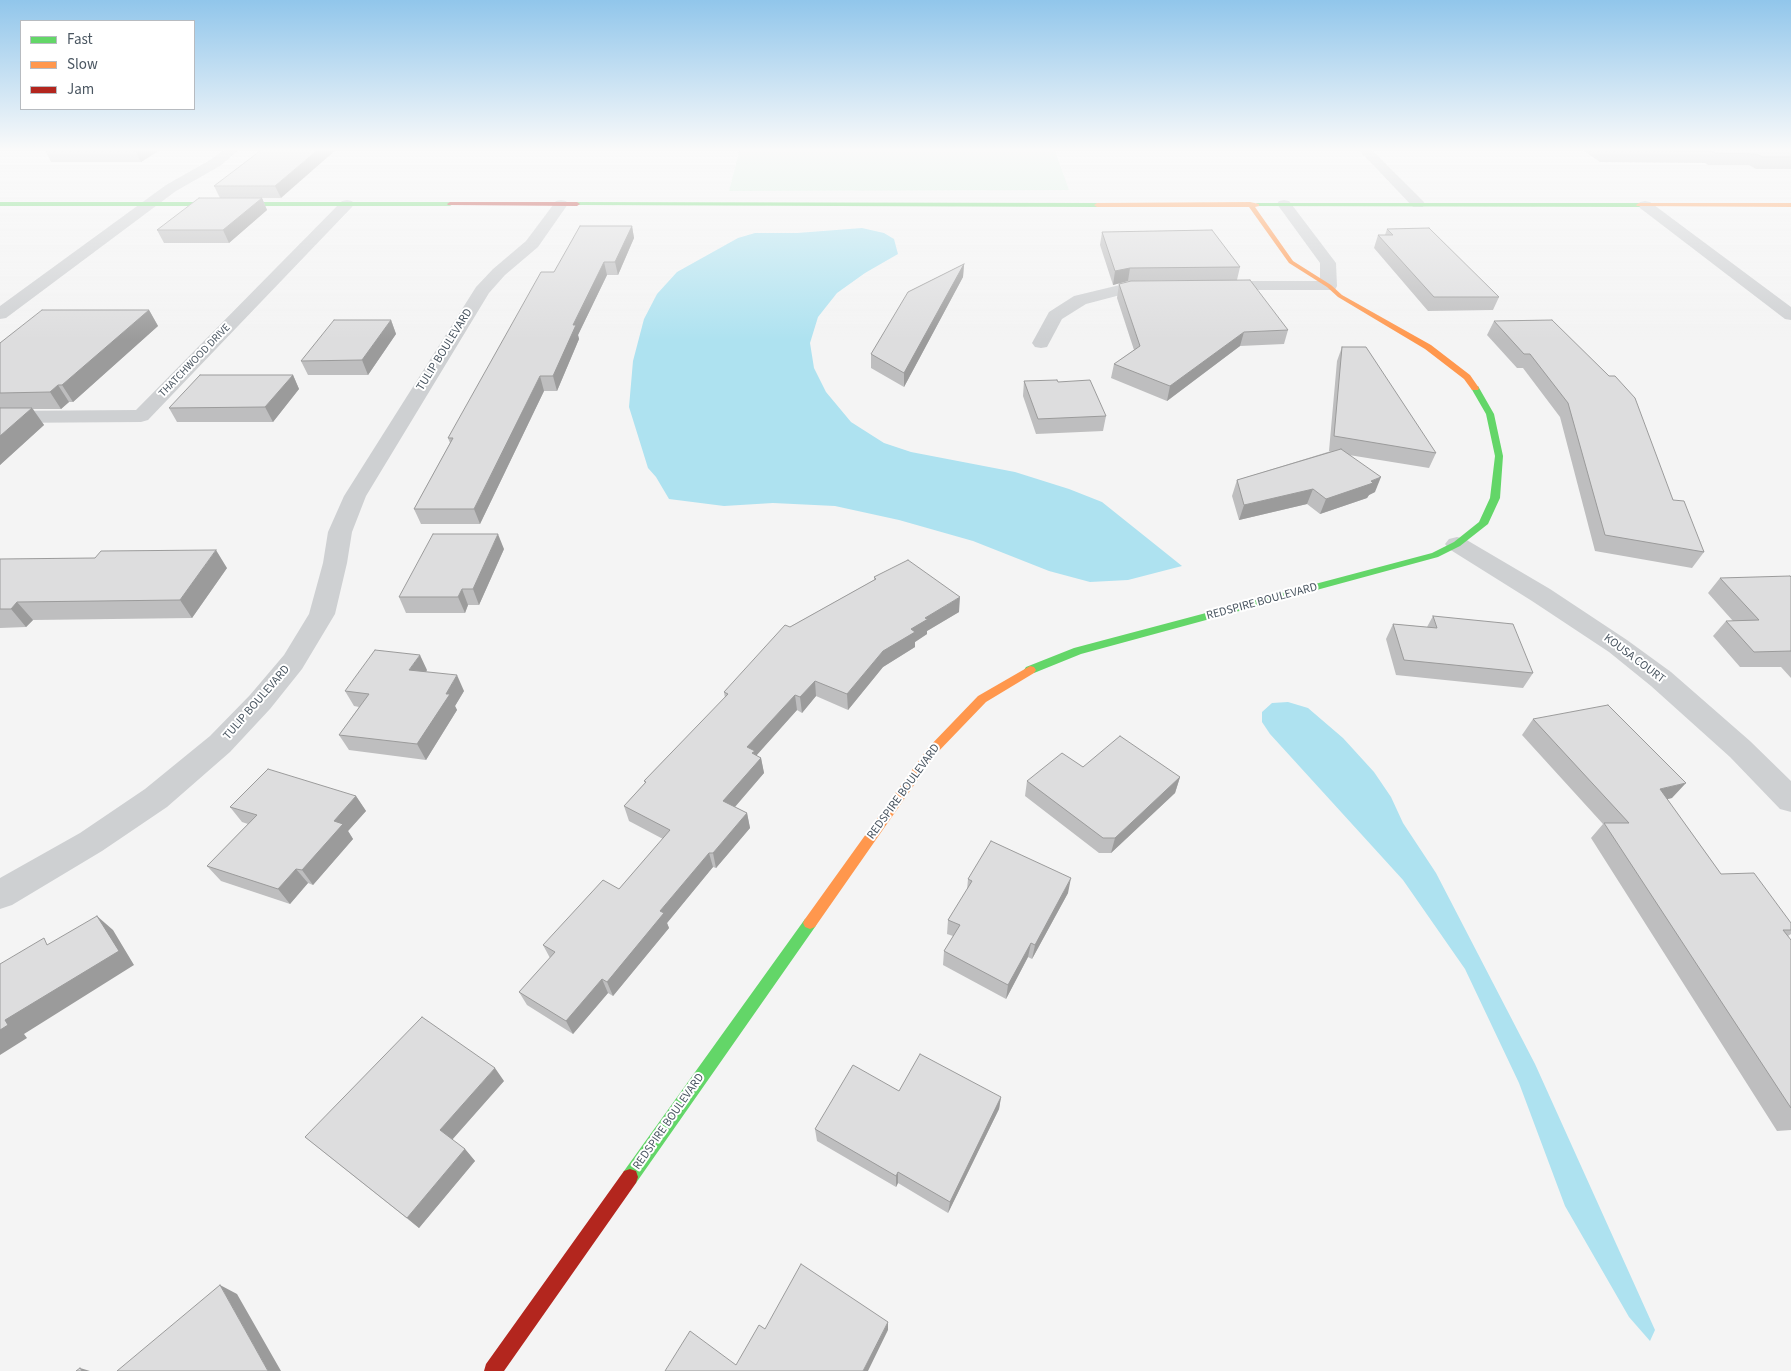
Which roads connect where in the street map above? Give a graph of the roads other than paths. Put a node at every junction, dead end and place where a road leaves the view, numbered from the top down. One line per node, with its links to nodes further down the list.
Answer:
1 (138, 212): 11 (street)
2 (339, 212): 13 (street, THATCHWOOD DRIVE)
3 (555, 212): 16 (street, TULIP BOULEVARD)
4 (1256, 212): 8 (street, REDSPIRE BOULEVARD)
5 (1290, 212): 8 (street)
6 (1655, 212): 10 (street)
7 (1197, 286): 8 (street)
8 (1329, 286): 14 (street, REDSPIRE BOULEVARD)
9 (1167, 287): 12 (street)
10 (1788, 310)
11 (0, 314)
12 (1041, 343)
13 (0, 417)
14 (1456, 544): 15 (street, KOUSA COURT); 17 (street, REDSPIRE BOULEVARD)
15 (1791, 800)
16 (0, 895)
17 (493, 1371)

